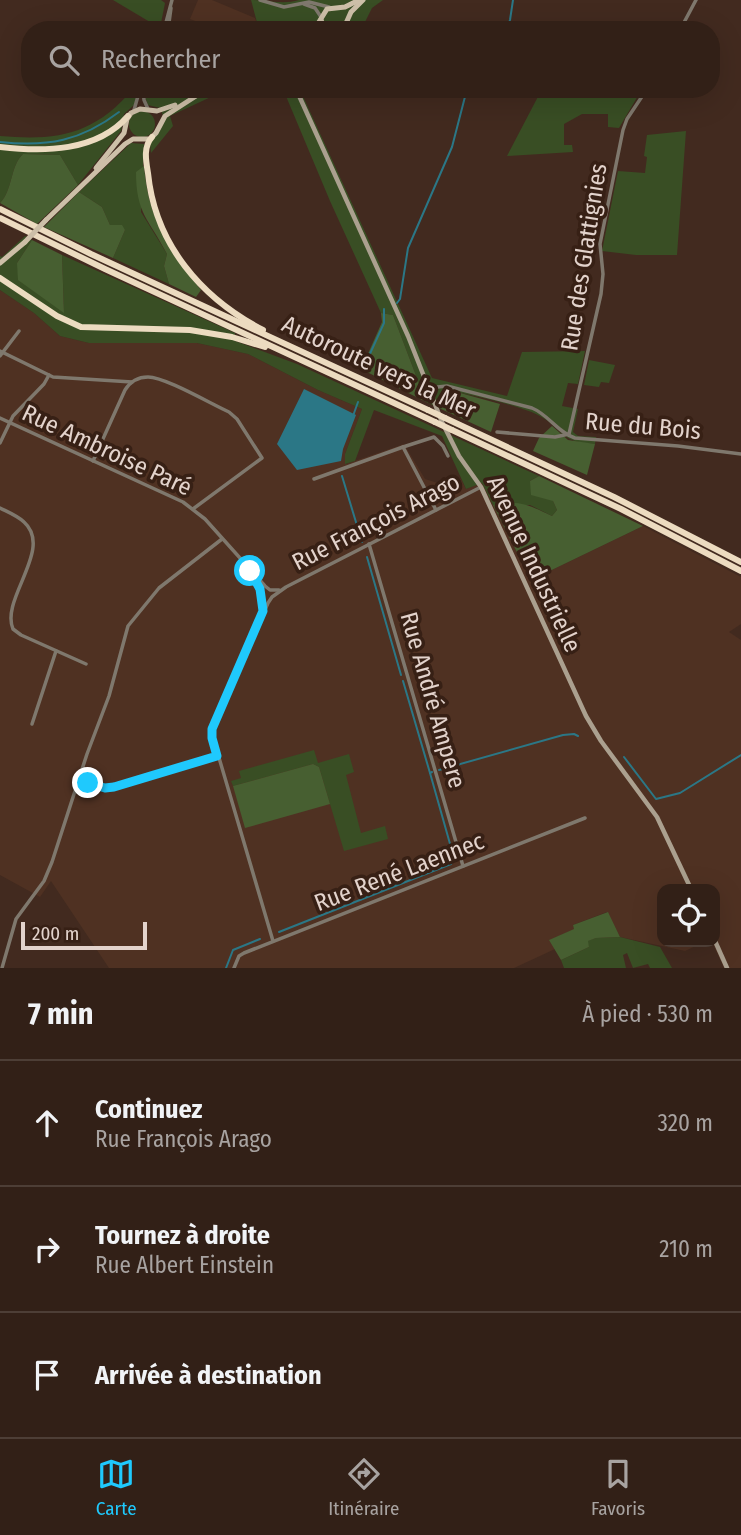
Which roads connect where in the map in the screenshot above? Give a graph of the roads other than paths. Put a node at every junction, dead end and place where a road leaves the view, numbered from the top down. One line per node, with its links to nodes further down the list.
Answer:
1 (172, 0): 8 (street)
2 (260, 0): 5 (street)
3 (361, 0): 6 (main road); 12 (main road)
4 (696, 0): 13 (street)
5 (298, 5): 6 (street); 7 (street)
6 (335, 7): 7 (main road); 11 (main road)
7 (321, 18): 9 (main road); 10 (main road)
8 (168, 21)
9 (319, 21)
10 (322, 21)
11 (345, 21)
12 (347, 21)
13 (685, 21)
14 (138, 98): 21 (street)
15 (144, 98): 20 (street)
16 (191, 98): 20 (main road)
17 (193, 98): 23 (main road)
18 (300, 98): 38 (street, Avenue Industrielle)
19 (641, 98): 42 (street, Rue des Glattignies)
20 (149, 110): 21 (main road); 23 (main road)
21 (131, 114): 22 (main road); 26 (highway)
22 (126, 126): 25 (main road); 27 (main road)
23 (158, 126): 24 (main road)
24 (152, 137): 25 (main road); 33 (highway)
25 (135, 139): 27 (main road)
26 (0, 148)
27 (83, 183): 30 (main road, bridge)
28 (0, 209): 33 (highway, Autoroute vers la Mer)
29 (0, 218): 35 (highway)
30 (0, 263)
31 (0, 278): 35 (highway)
32 (19, 331): 34 (street)
33 (275, 340): 55 (highway, Autoroute vers la Mer, bridge)
34 (1, 354): 36 (street)
35 (298, 359): 56 (highway, bridge)
36 (49, 375): 37 (street); 40 (street)
37 (132, 382): 47 (street); 51 (street)
38 (428, 388): 42 (street, Rue du Bois); 49 (street, Avenue Industrielle)
39 (0, 418): 40 (street, Rue Ambroise Paré)
40 (9, 423): 43 (street); 47 (street, Rue Ambroise Paré)
41 (497, 432): 42 (street)
42 (568, 436): 45 (street, Rue du Bois)
43 (0, 443)
44 (402, 447): 46 (street); 48 (street); 52 (street)
45 (741, 454)
46 (448, 456)
47 (93, 461): 51 (street, Rue Ambroise Paré)
48 (314, 479)
49 (481, 487): 52 (street, Rue François Arago); 70 (street, Avenue Industrielle)
50 (0, 508): 63 (street)
51 (193, 509): 53 (street, Rue Ambroise Paré)
52 (436, 510): 54 (street, Rue François Arago)
53 (222, 538): 57 (street, Rue Ambroise Paré); 67 (street)
54 (369, 544): 58 (street, Rue François Arago); 69 (street, Rue André Ampere)
55 (741, 562)
56 (741, 571)
57 (254, 576): 59 (street, Rue Ambroise Paré); 60 (street, Rue Ambroise Paré)
58 (286, 587): 59 (street, Rue François Arago); 61 (street, Rue François Arago)
59 (269, 589): 60 (street); 61 (street)
60 (261, 596): 61 (street); 62 (street, Rue François Arago)
61 (272, 598): 62 (street, Rue François Arago)
62 (261, 617): 66 (street, Rue François Arago)
63 (56, 651): 64 (street); 65 (street)
64 (86, 664)
65 (32, 724)
66 (217, 756): 67 (street); 71 (street, Rue François Arago)
67 (78, 780): 73 (street)
68 (585, 818): 69 (street, Rue René Laennec)
69 (463, 866): 71 (street, Rue René Laennec)
70 (689, 884)
71 (273, 941): 74 (street, Rue René Laennec)
72 (718, 947): 75 (street)
73 (2, 968)
74 (234, 968)
75 (727, 968)

